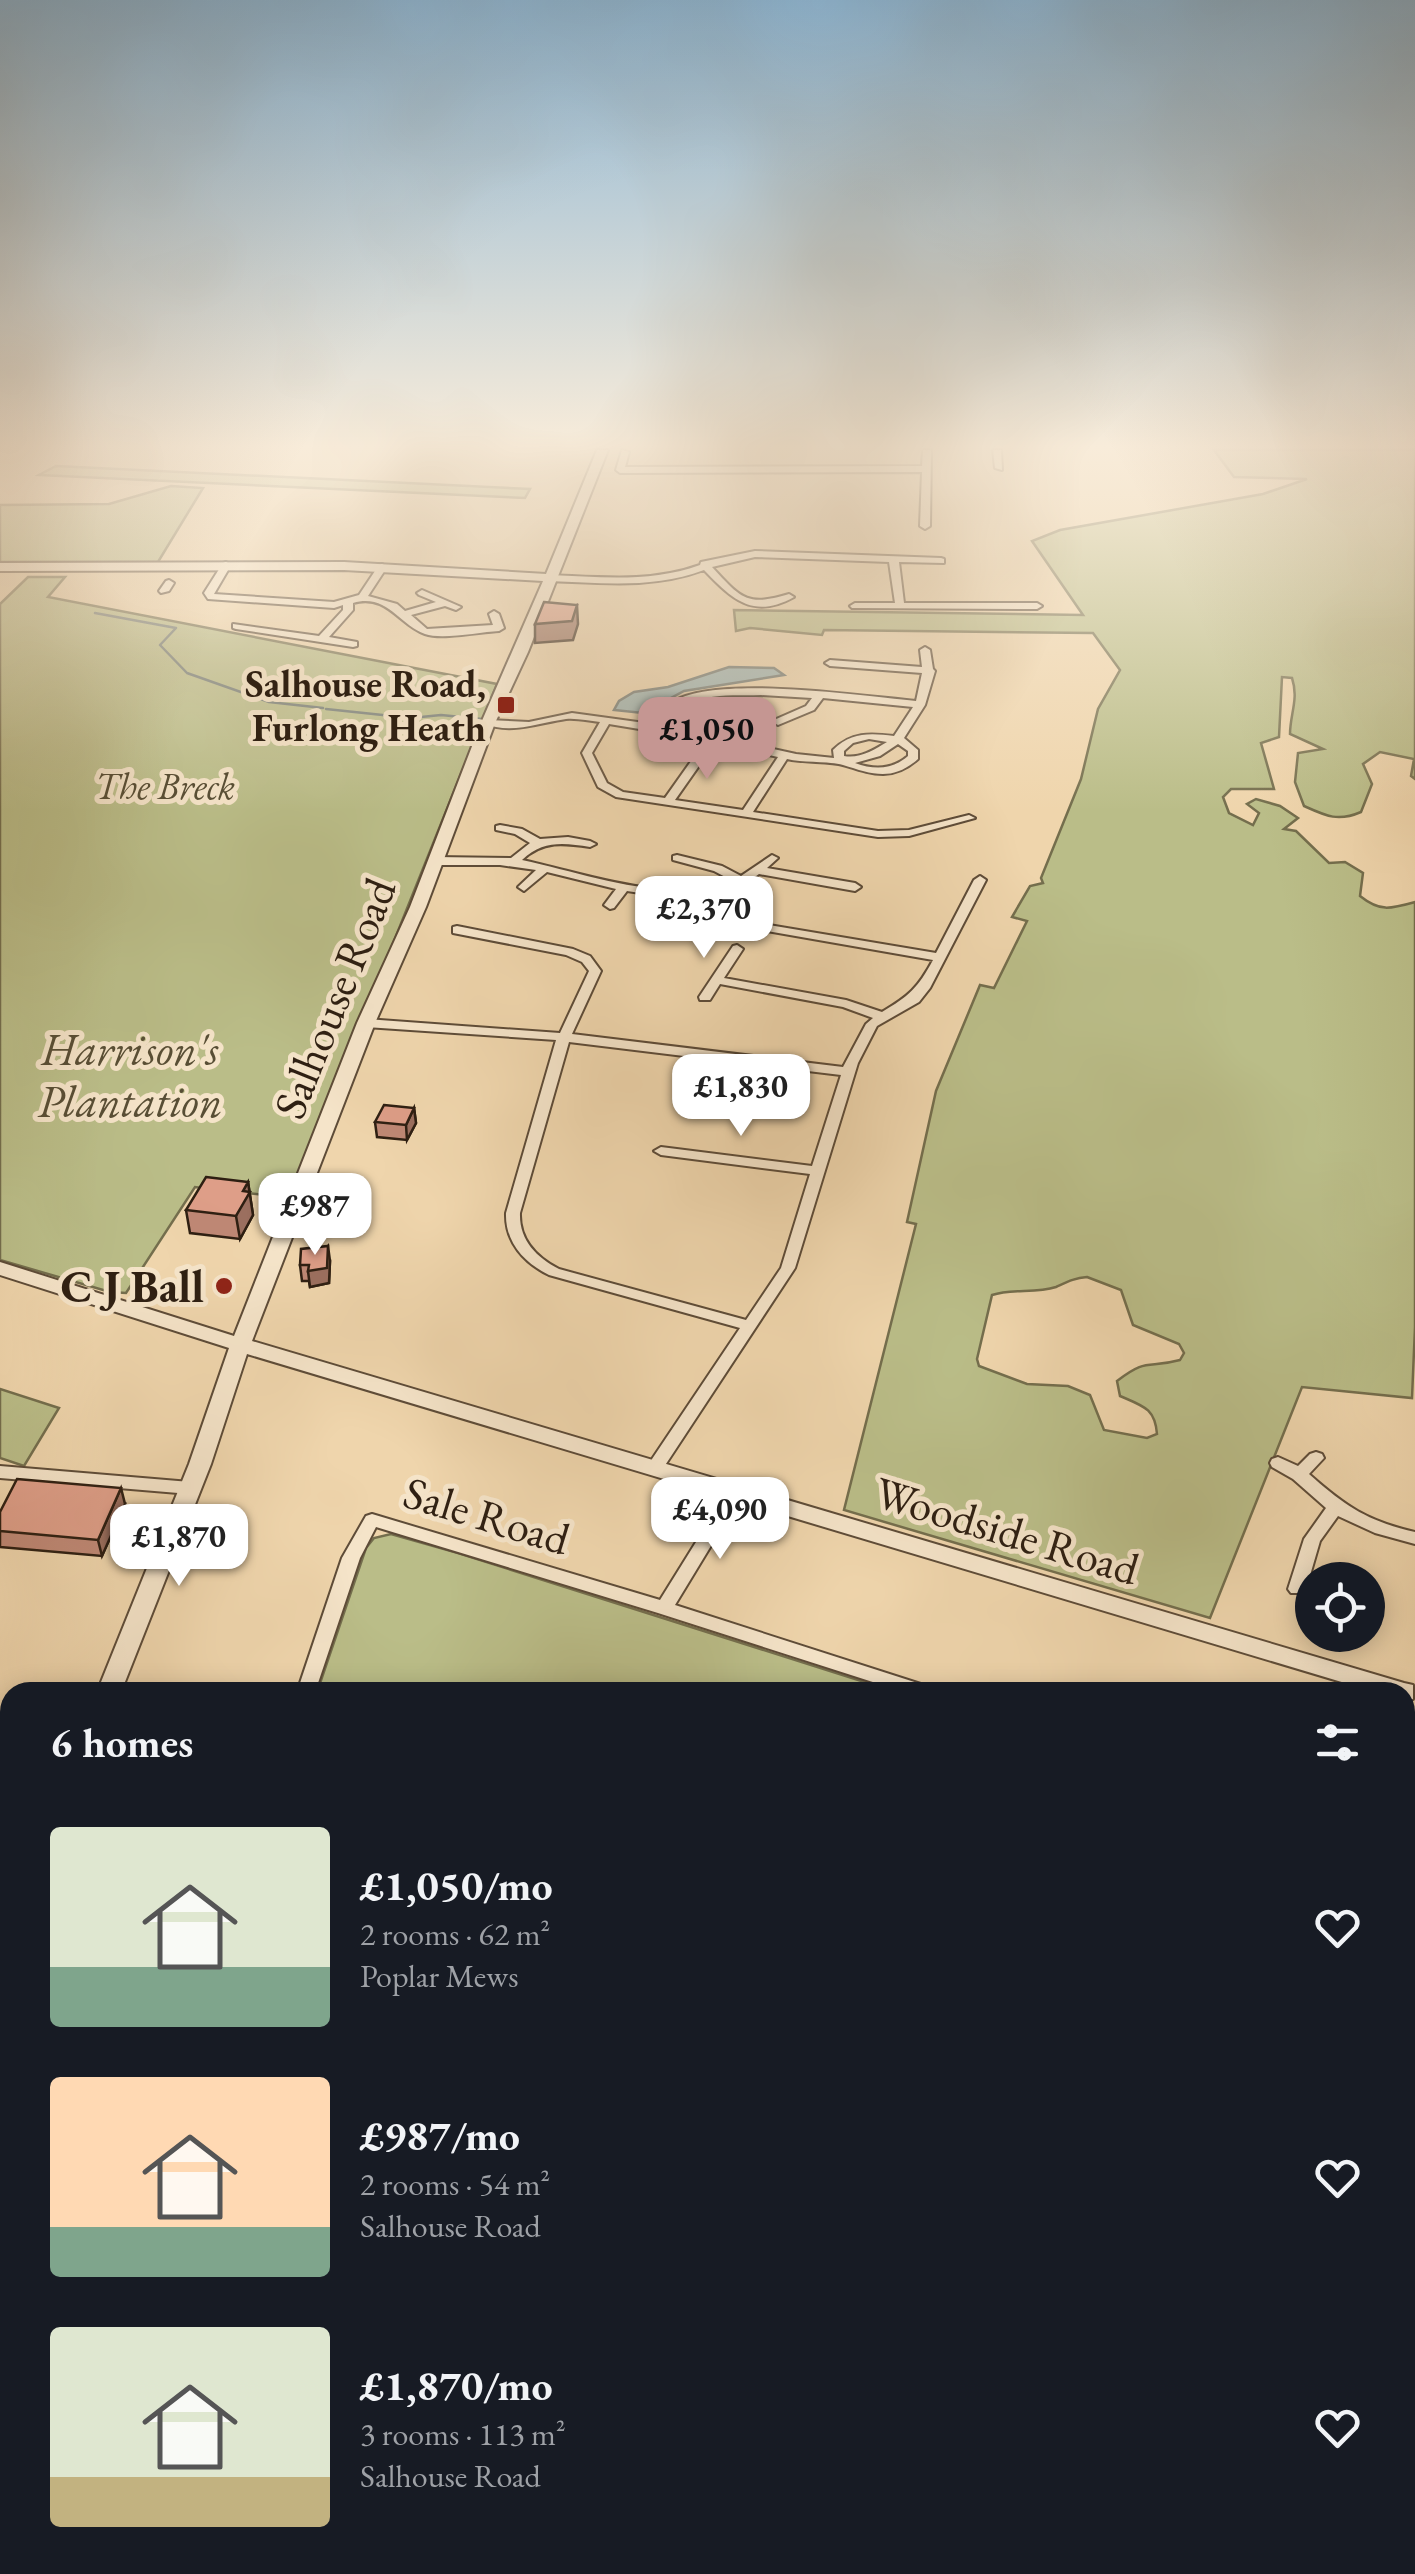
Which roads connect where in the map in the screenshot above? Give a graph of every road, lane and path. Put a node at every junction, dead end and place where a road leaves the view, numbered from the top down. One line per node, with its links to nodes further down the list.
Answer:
1 (223, 570): 12 (street)
2 (380, 570): 10 (street)
3 (429, 570): 8 (street)
4 (552, 570): 8 (street, Salhouse Road)
5 (674, 570): 8 (street)
6 (710, 570): 11 (street)
7 (895, 570): 14 (street)
8 (549, 578): 27 (street, Salhouse Road)
9 (422, 593): 16 (street)
10 (362, 597): 12 (street); 16 (street)
11 (789, 597)
12 (348, 603): 19 (street)
13 (855, 606): 14 (street)
14 (900, 606): 15 (street)
15 (1036, 606)
16 (404, 614): 17 (street)
17 (494, 614)
18 (236, 626): 19 (street)
19 (321, 640): 20 (street)
20 (353, 644)
21 (925, 650): 23 (street)
22 (830, 663): 23 (street)
23 (930, 671): 25 (street)
24 (819, 696): 25 (street); 28 (street); 31 (street)
25 (920, 705): 30 (street)
26 (606, 722): 27 (street); 28 (street); 34 (street)
27 (488, 723): 41 (street, Salhouse Road)
28 (654, 729): 29 (street)
29 (713, 738): 31 (street); 34 (street)
30 (899, 740): 33 (street); 33 (street); 33 (street)
31 (738, 745): 32 (street)
32 (784, 756): 33 (street); 35 (street)
33 (842, 761)
34 (668, 802): 35 (street)
35 (746, 814): 36 (street)
36 (969, 818)
37 (500, 828): 38 (street)
38 (536, 842): 39 (street); 42 (street)
39 (590, 844)
40 (677, 858): 44 (street)
41 (435, 861): 42 (street); 57 (street, Salhouse Road)
42 (514, 862): 43 (street)
43 (544, 868): 46 (street); 47 (street)
44 (741, 880): 46 (street); 48 (street)
45 (960, 885): 53 (street)
46 (624, 886): 49 (street)
47 (524, 887)
48 (855, 888)
49 (610, 906)
50 (767, 927): 53 (street)
51 (466, 935): 58 (street)
52 (738, 949): 54 (street)
53 (941, 958): 56 (street)
54 (716, 980): 55 (street); 56 (street)
55 (706, 996)
56 (880, 1016): 59 (street)
57 (366, 1023): 58 (street); 64 (street, Salhouse Road)
58 (564, 1037): 59 (street); 63 (street)
59 (850, 1072): 61 (street)
60 (660, 1151): 61 (street)
61 (817, 1171): 63 (street)
62 (0, 1268): 64 (street, Woodside Road)
63 (751, 1326): 67 (street)
64 (241, 1345): 67 (street, Woodside Road); 70 (street, Salhouse Road)
65 (1316, 1458): 69 (street)
66 (1278, 1463): 69 (street)
67 (654, 1469): 71 (street, Woodside Road)
68 (0, 1472): 70 (street)
69 (1300, 1472): 72 (street)
70 (190, 1488): 76 (street, Salhouse Road)
71 (735, 1493): 75 (street); 79 (street, Woodside Road)
72 (1336, 1507): 73 (street); 74 (street)
73 (1415, 1538)
74 (1305, 1562)
75 (664, 1608): 77 (street, Sale Road); 78 (street, Sale Road)
76 (113, 1682)
77 (309, 1682)
78 (893, 1682)
79 (1367, 1682)

